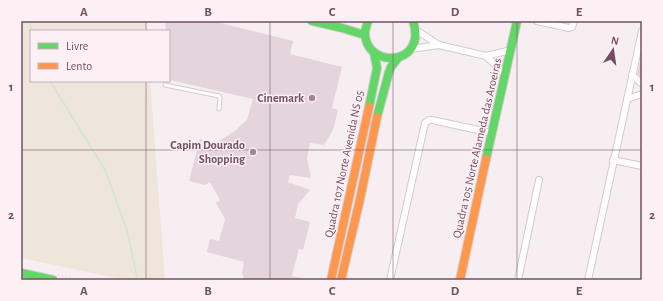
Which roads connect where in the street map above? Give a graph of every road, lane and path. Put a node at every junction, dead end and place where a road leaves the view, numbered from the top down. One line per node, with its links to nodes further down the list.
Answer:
1 (312, 21): 10 (street)
2 (368, 21): 10 (street)
3 (413, 21): 8 (street)
4 (517, 21): 13 (street, Quadra 105 Norte Alameda das Aroeiras)
5 (537, 21): 7 (street)
6 (574, 21): 7 (street)
7 (552, 23)
8 (416, 30): 11 (street); 12 (street)
9 (642, 31): 14 (street)
10 (365, 35): 15 (street)
11 (439, 45): 12 (street); 16 (street)
12 (411, 48): 17 (street)
13 (511, 50): 16 (street); 18 (street, Quadra 105 Norte Alameda das Aroeiras)
14 (640, 50): 19 (street)
15 (374, 53): 17 (street); 31 (street, Quadra 107 Norte Avenida NS 05)
16 (486, 56): 18 (street)
17 (398, 58): 32 (street, Quadra 107 Norte Avenida NS 05)
18 (505, 74): 25 (street, Quadra 105 Norte Alameda das Aroeiras)
19 (632, 75): 20 (street); 23 (street)
20 (642, 84)
21 (165, 85): 24 (lane)
22 (642, 94): 23 (street)
23 (627, 99): 26 (street)
24 (218, 109)
25 (492, 133): 33 (street); 34 (street, Quadra 105 Norte Alameda das Aroeiras)
26 (614, 160): 27 (street); 36 (street)
27 (642, 166)
28 (539, 180): 35 (street)
29 (21, 273): 30 (street)
30 (53, 280)
31 (331, 280)
32 (341, 280)
33 (390, 280)
34 (460, 280)
35 (518, 280)
36 (588, 280)

